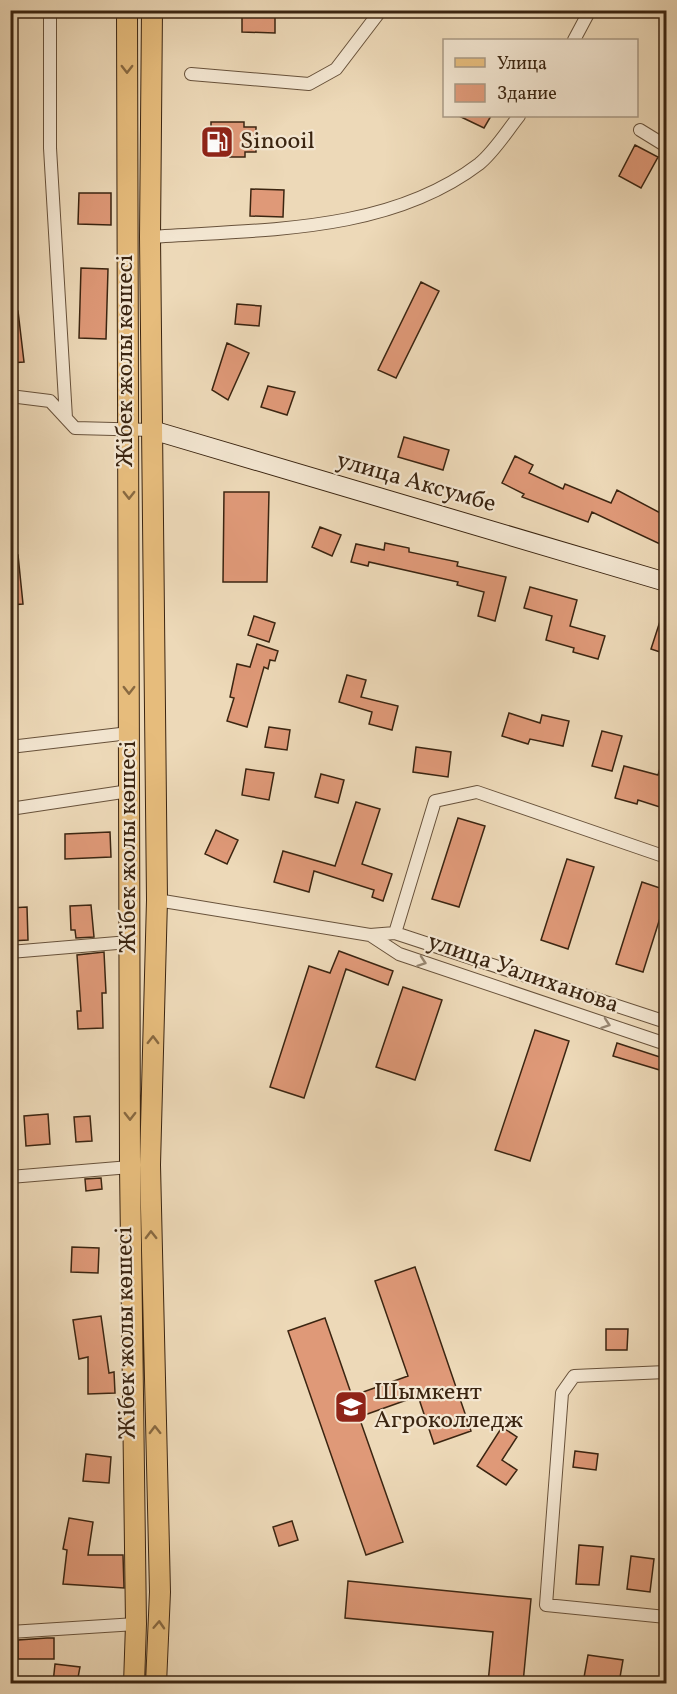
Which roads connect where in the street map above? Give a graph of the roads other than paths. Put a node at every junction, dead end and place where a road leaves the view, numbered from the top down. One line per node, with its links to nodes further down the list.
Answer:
1 (50, 10): 13 (street)
2 (127, 10): 14 (main road, Жібек жолы көшесі, one-way to 14)
3 (152, 10): 11 (main road, Жібек жолы көшесі)
4 (381, 10): 7 (street)
5 (590, 10): 6 (street)
6 (575, 39)
7 (191, 74)
8 (518, 117): 11 (street)
9 (640, 130): 10 (street)
10 (666, 146)
11 (150, 237): 15 (main road, Жібек жолы көшесі)
12 (10, 396): 13 (street)
13 (66, 418): 14 (street)
14 (129, 430): 15 (street); 17 (main road, Жібек жолы көшесі, one-way to 17)
15 (152, 430): 16 (main road, улица Аксумбе); 22 (main road, Жібек жолы көшесі)
16 (666, 582)
17 (129, 734): 18 (street); 19 (main road, Жібек жолы көшесі)
18 (10, 747)
19 (129, 791): 20 (street); 25 (main road, Жібек жолы көшесі)
20 (10, 809)
21 (666, 857): 23 (street, улица Уалиханова)
22 (157, 900): 24 (street, улица Уалиханова); 36 (main road, Жібек жолы көшесі, one-way to 22)
23 (395, 933): 24 (street, улица Уалиханова); 27 (street, улица Уалиханова)
24 (370, 934): 28 (street, улица Уалиханова, one-way to 28)
25 (129, 942): 26 (street); 29 (main road, Жібек жолы көшесі, one-way to 29)
26 (10, 952)
27 (666, 1022)
28 (666, 1044)
29 (130, 1167): 30 (street); 33 (main road, Жібек жолы көшесі)
30 (10, 1177)
31 (666, 1372): 32 (street)
32 (666, 1617)
33 (136, 1624): 34 (street); 35 (main road, Жібек жолы көшесі)
34 (10, 1632)
35 (134, 1683)
36 (156, 1683)

